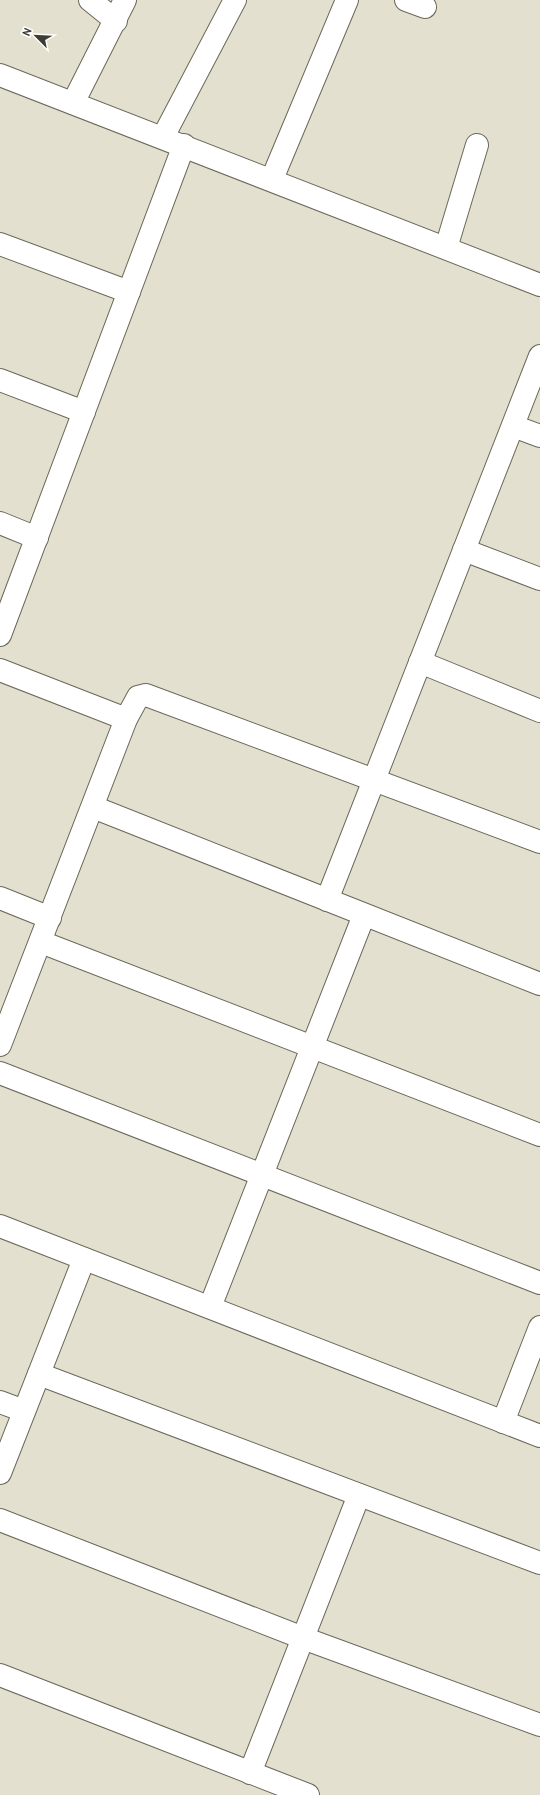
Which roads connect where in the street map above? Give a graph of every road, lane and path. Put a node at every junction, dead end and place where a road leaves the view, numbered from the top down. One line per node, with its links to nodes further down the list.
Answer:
1 (90, 0): 5 (street)
2 (125, 0): 5 (street)
3 (235, 0): 8 (street)
4 (347, 0): 11 (street)
5 (116, 21): 7 (street)
6 (0, 74): 7 (street)
7 (73, 103): 8 (street)
8 (162, 137): 9 (street)
9 (184, 145): 11 (street); 15 (street)
10 (477, 145): 13 (street)
11 (272, 180): 13 (street)
12 (0, 244): 15 (street)
13 (446, 248): 14 (street)
14 (540, 285)
15 (129, 292): 18 (street)
16 (540, 356): 19 (street)
17 (0, 380): 18 (street)
18 (84, 412): 22 (street)
19 (513, 426): 20 (street); 23 (street)
20 (540, 436)
21 (0, 523): 22 (street)
22 (37, 538): 25 (street)
23 (464, 550): 24 (street); 26 (street)
24 (540, 579)
25 (0, 635)
26 (420, 662): 28 (street); 30 (street)
27 (0, 670): 29 (street)
28 (540, 711)
29 (126, 719): 30 (street); 31 (street)
30 (374, 779): 32 (street); 34 (street)
31 (93, 807): 34 (street); 36 (street)
32 (540, 842)
33 (0, 898): 36 (street)
34 (327, 900): 35 (street)
35 (364, 915): 38 (street); 40 (street)
36 (50, 918): 37 (street)
37 (41, 942): 39 (street); 40 (street)
38 (540, 984)
39 (1, 1041)
40 (312, 1047): 42 (street); 43 (street)
41 (0, 1073): 43 (street)
42 (540, 1135)
43 (262, 1175): 46 (street); 47 (street)
44 (0, 1226): 45 (street)
45 (84, 1259): 47 (street); 49 (street)
46 (540, 1283)
47 (210, 1307): 52 (street)
48 (540, 1327): 52 (street)
49 (39, 1374): 51 (street); 55 (street)
50 (0, 1402): 51 (street)
51 (24, 1411): 54 (street)
52 (503, 1422): 53 (street)
53 (540, 1436)
54 (0, 1473)
55 (359, 1495): 57 (street); 58 (street)
56 (0, 1520): 58 (street)
57 (540, 1564)
58 (303, 1638): 60 (street); 61 (street)
59 (0, 1675): 61 (street)
60 (540, 1725)
61 (250, 1773): 62 (street)
62 (279, 1790): 63 (street)
63 (308, 1795)

